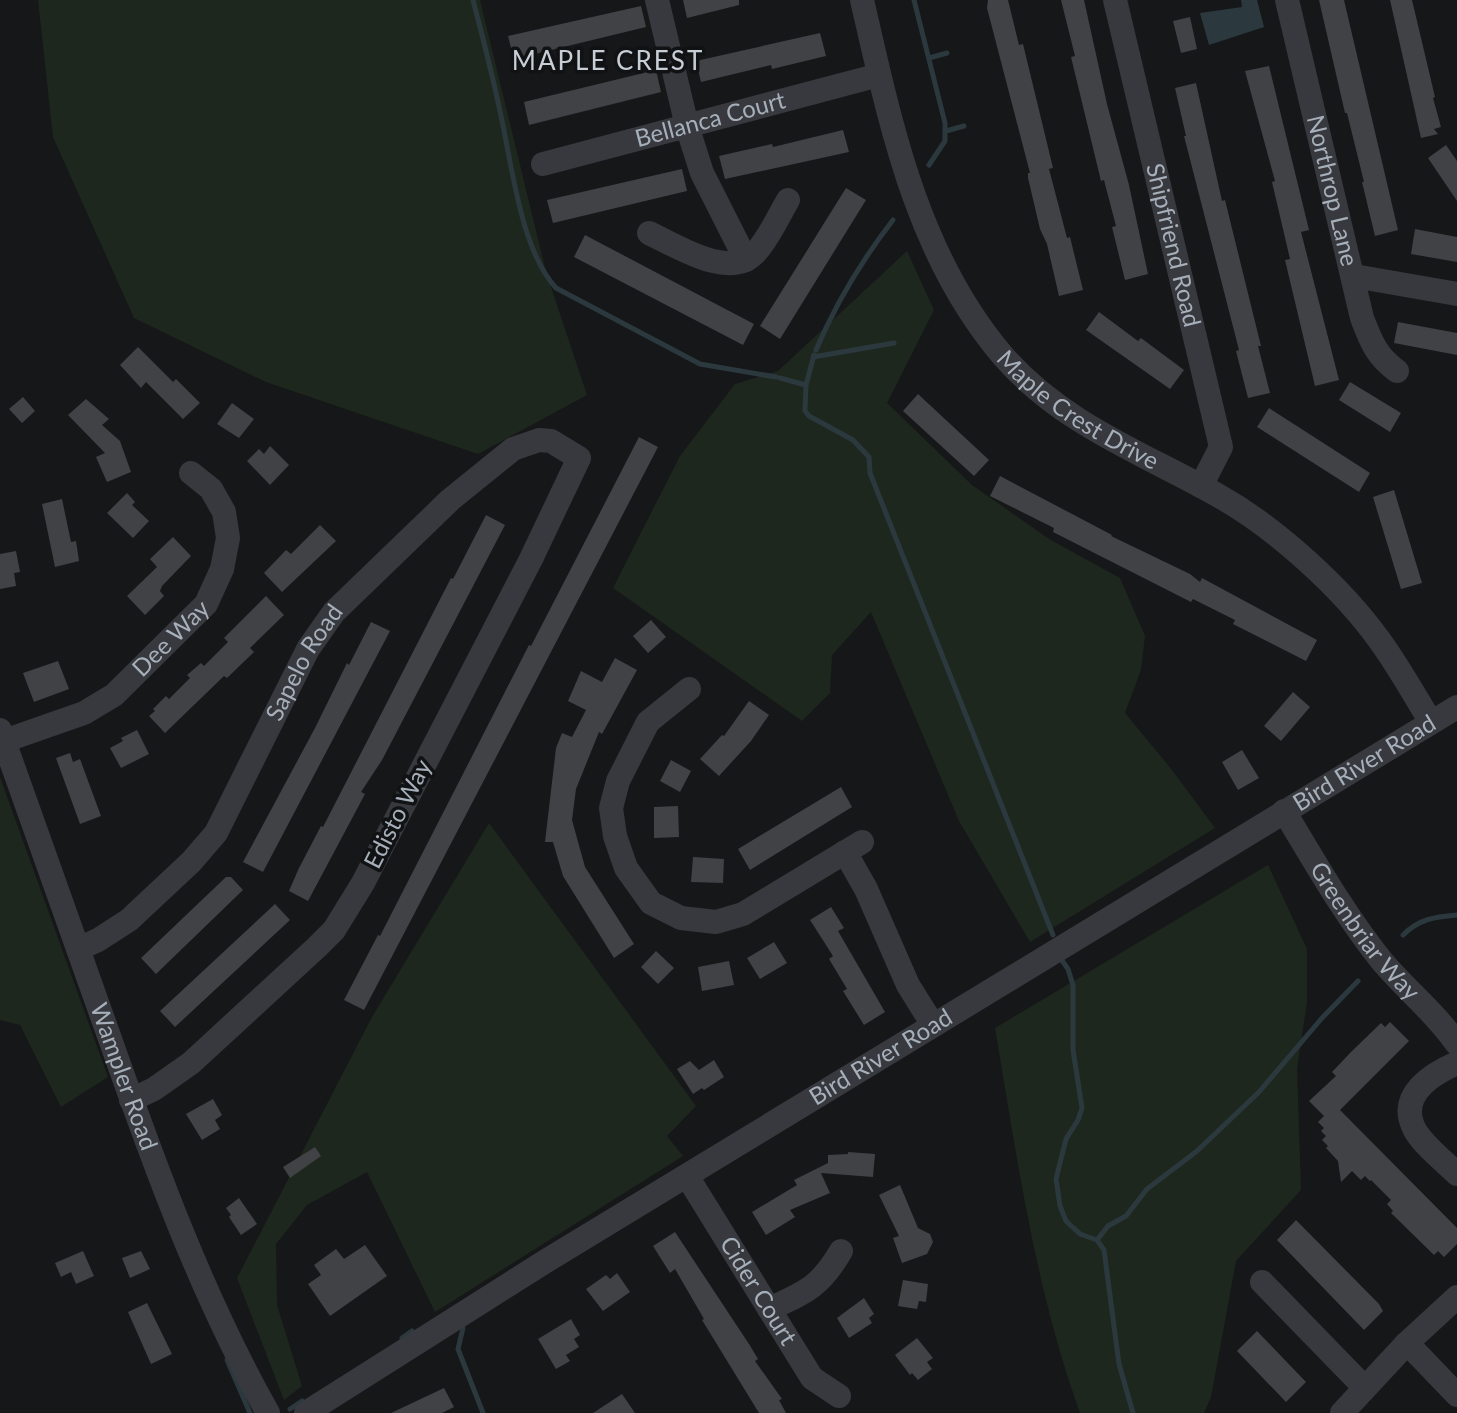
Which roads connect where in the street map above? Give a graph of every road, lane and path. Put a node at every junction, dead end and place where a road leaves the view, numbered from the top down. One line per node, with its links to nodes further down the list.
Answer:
1 (657, 0): 6 (street)
2 (862, 0): 5 (street, Maple Crest Drive)
3 (1115, 0): 16 (street, Shipfriend Road)
4 (1287, 0): 11 (street, Northrop Lane)
5 (879, 75): 6 (street, Bellanca Court); 16 (street, Maple Crest Drive)
6 (687, 126): 7 (street, Bellanca Court); 10 (street)
7 (543, 164)
8 (788, 200): 10 (street)
9 (649, 233): 10 (street)
10 (746, 260)
11 (1354, 276): 12 (street); 13 (street, Northrop Lane)
12 (1457, 294)
13 (1397, 371)
14 (579, 458): 22 (street, Sapelo Road); 26 (street, Edisto Way)
15 (191, 473): 20 (street, Dee Way)
16 (1201, 486): 19 (street, Maple Crest Drive)
17 (689, 690): 23 (street)
18 (1457, 707): 19 (street, Bird River Road)
19 (1431, 722): 21 (street, Bird River Road)
20 (2, 736): 22 (street, Wampler Road)
21 (1284, 811): 23 (street, Bird River Road); 24 (street, Greenbriar Way)
22 (78, 948): 26 (street, Wampler Road)
23 (933, 1026): 28 (street, Bird River Road)
24 (1457, 1044)
25 (1457, 1063): 27 (street)
26 (131, 1100): 37 (street, Wampler Road)
27 (1457, 1174)
28 (687, 1176): 32 (street, Cider Court); 38 (street, Bird River Road)
29 (841, 1251): 32 (street)
30 (1262, 1282): 34 (street)
31 (1457, 1297): 33 (street)
32 (769, 1309): 36 (street, Cider Court)
33 (1406, 1343): 34 (street); 35 (street)
34 (1364, 1387): 39 (street)
35 (1457, 1395)
36 (839, 1396)
37 (268, 1413)
38 (306, 1413)
39 (1342, 1413)

